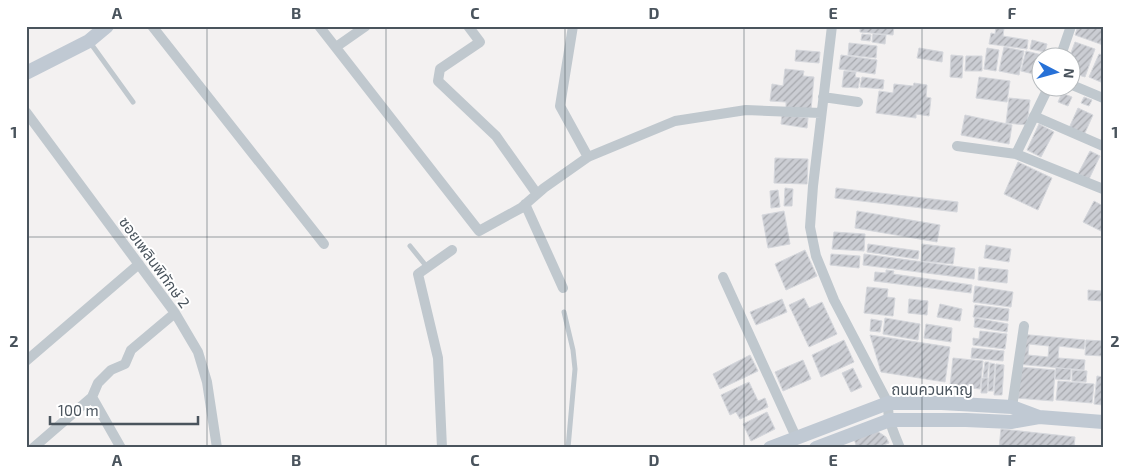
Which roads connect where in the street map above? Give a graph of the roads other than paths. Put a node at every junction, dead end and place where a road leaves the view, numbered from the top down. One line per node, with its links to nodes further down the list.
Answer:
1 (107, 26): 9 (main road)
2 (152, 26): 29 (street)
3 (319, 26): 10 (street)
4 (366, 26): 10 (street)
5 (468, 26): 27 (street)
6 (573, 26): 25 (street)
7 (832, 26): 14 (street)
8 (1071, 26): 11 (street)
9 (89, 41): 12 (main road); 17 (lane)
10 (336, 47): 28 (street)
11 (1063, 48)
12 (26, 73)
13 (1082, 89): 16 (street)
14 (823, 97): 18 (street); 20 (street)
15 (1043, 98): 21 (street)
16 (1103, 98)
17 (132, 102)
18 (858, 102)
19 (26, 112): 32 (street, ซอยเพลินพิทักษ์ 2)
20 (821, 112): 25 (street); 41 (street)
21 (1034, 116): 23 (street); 24 (street)
22 (957, 146): 24 (street)
23 (1103, 146)
24 (1016, 154): 26 (street)
25 (588, 157): 27 (street)
26 (1103, 189)
27 (537, 194): 28 (street)
28 (525, 204): 35 (street)
29 (324, 244)
30 (410, 246): 33 (lane)
31 (452, 250): 33 (street)
32 (139, 264): 37 (street, ซอยเพลินพิทักษ์ 2); 39 (street)
33 (428, 267): 50 (street)
34 (723, 277): 46 (street)
35 (563, 288)
36 (564, 312): 51 (lane)
37 (175, 313): 40 (street); 49 (street, ซอยเพลินพิทักษ์ 2)
38 (1024, 326): 42 (street)
39 (26, 361)
40 (92, 397): 47 (street); 48 (street)
41 (888, 403): 42 (main road, ถนนควนหาญ); 44 (street); 46 (main road, ถนนควนหาญ)
42 (1012, 407): 43 (main road, ถนนควนหาญ)
43 (1039, 417): 44 (main road, ถนนควนหาญ); 45 (main road, ถนนควนหาญ)
44 (890, 420): 53 (main road, ถนนควนหาญ); 54 (street)
45 (1103, 422)
46 (796, 437): 52 (main road, ถนนควนหาญ)
47 (33, 448)
48 (121, 448)
49 (217, 448)
50 (442, 448)
51 (568, 448)
52 (770, 448)
53 (816, 448)
54 (900, 448)

